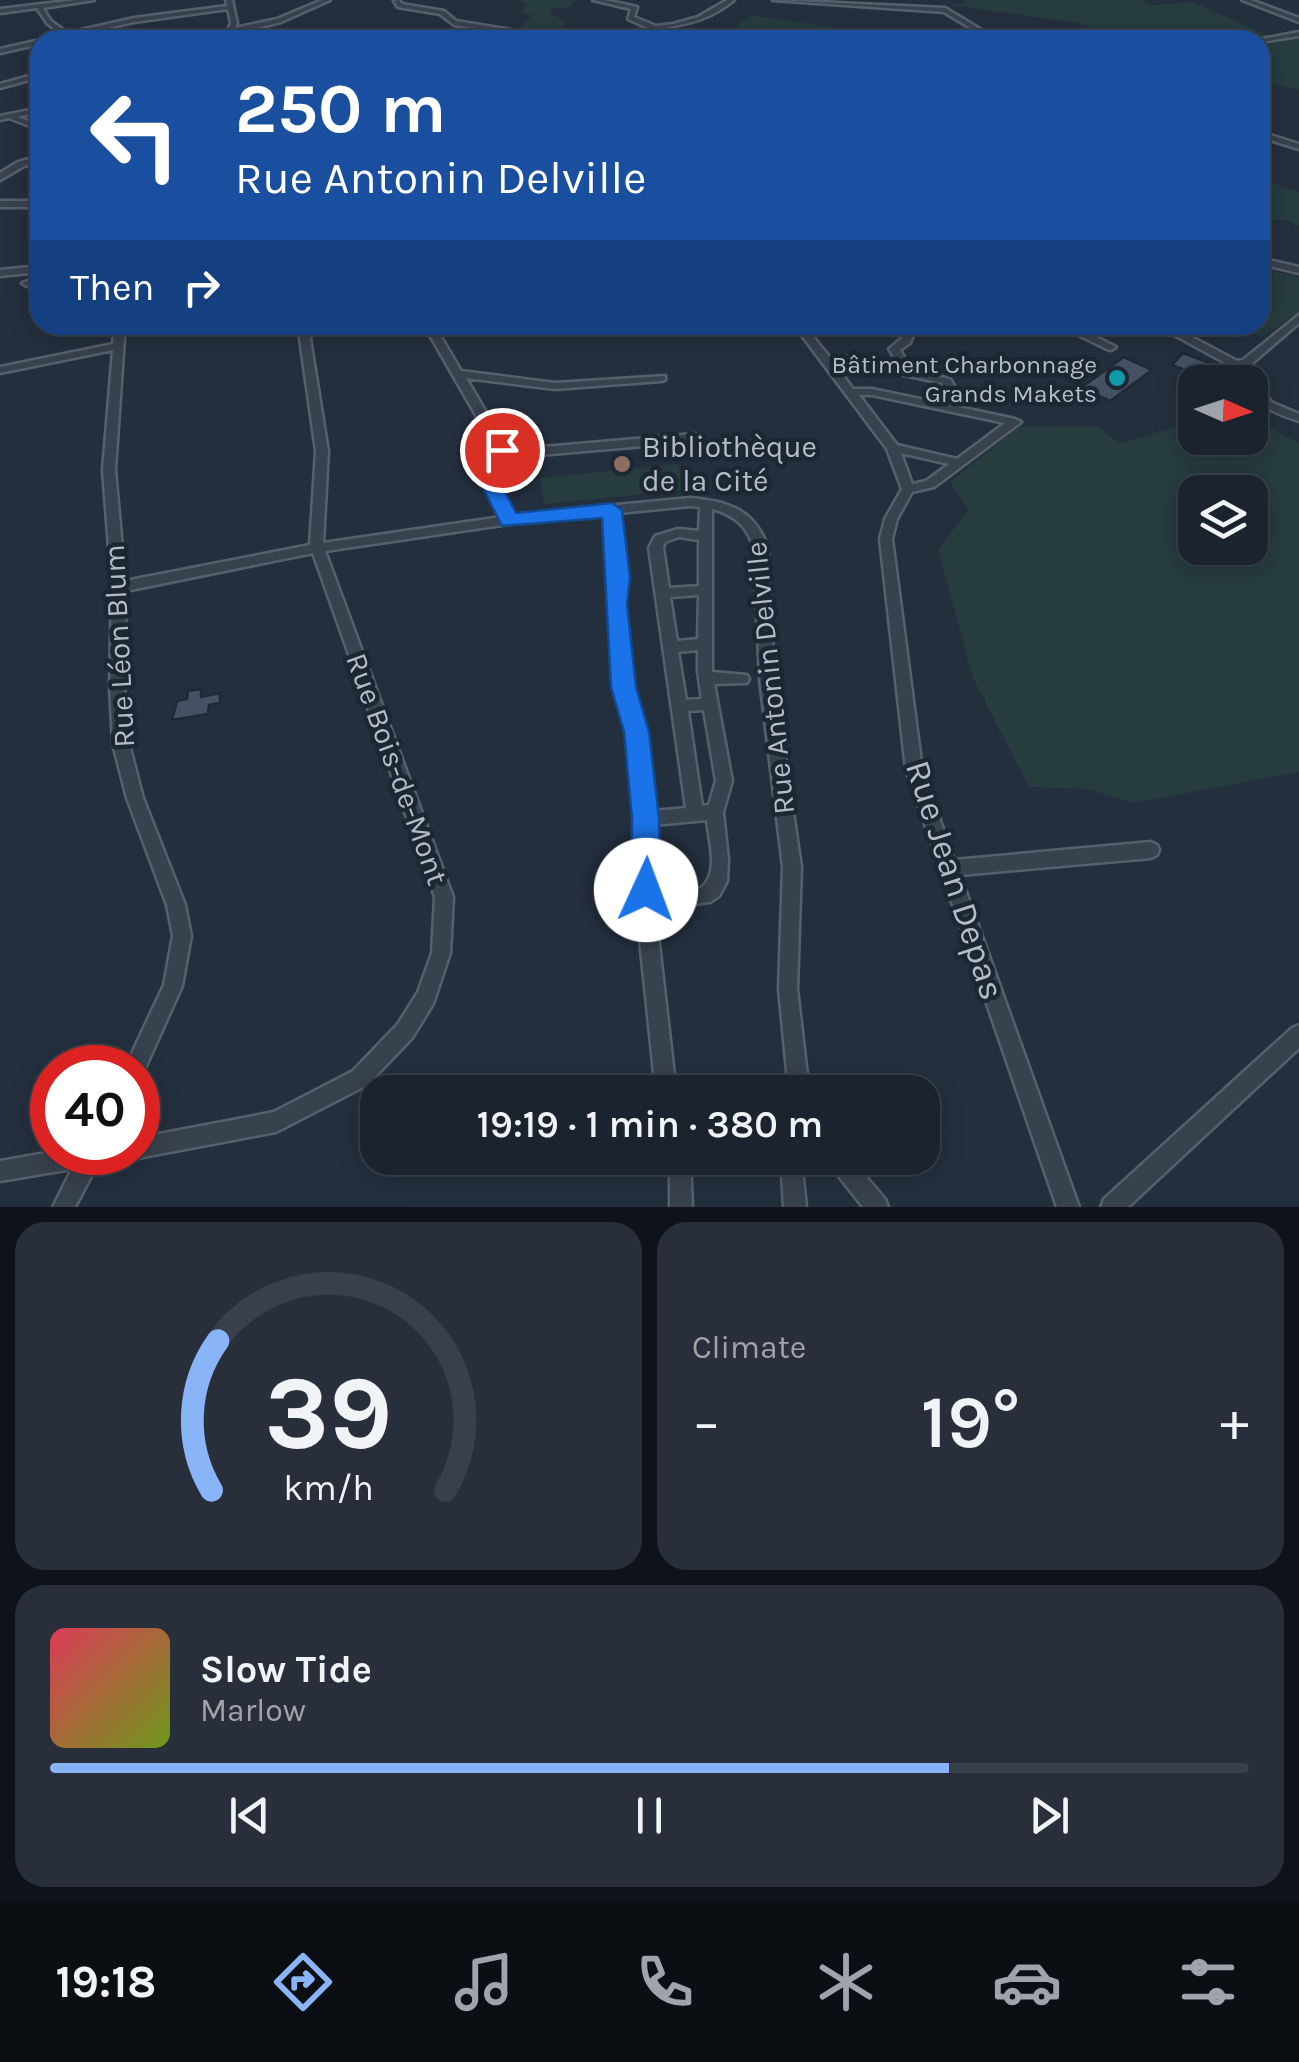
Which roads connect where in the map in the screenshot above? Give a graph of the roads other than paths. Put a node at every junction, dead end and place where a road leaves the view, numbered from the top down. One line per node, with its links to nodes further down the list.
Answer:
1 (91, 0): 10 (street)
2 (200, 0): 12 (street)
3 (305, 0): 9 (street)
4 (397, 0): 21 (street)
5 (596, 0): 22 (street)
6 (732, 0): 22 (street)
7 (776, 0): 23 (street)
8 (1245, 0): 15 (street)
9 (323, 2): 20 (street)
10 (42, 3): 13 (street); 17 (street)
11 (230, 4): 12 (street); 19 (street)
12 (204, 10): 14 (street)
13 (0, 11)
14 (194, 12): 16 (street); 18 (street)
15 (1299, 20)
16 (198, 21)
17 (63, 30)
18 (98, 30)
19 (231, 30)
20 (236, 30)
21 (503, 30)
22 (657, 30)
23 (978, 30)
24 (1299, 31): 25 (street); 26 (street)
25 (1270, 32)
26 (1270, 38)
27 (30, 44): 28 (street)
28 (1, 50)
29 (0, 69): 31 (street)
30 (30, 77): 31 (street)
31 (10, 81): 32 (street)
32 (0, 86)
33 (30, 113): 35 (street)
34 (0, 118): 35 (street)
35 (11, 118): 36 (street)
36 (30, 124)
37 (1270, 137): 38 (street)
38 (1299, 147)
39 (30, 161): 40 (street)
40 (0, 177)
41 (0, 204): 42 (street)
42 (30, 204)
43 (1270, 263): 45 (street)
44 (30, 270): 46 (street)
45 (1299, 270)
46 (0, 272)
47 (30, 282): 48 (street)
48 (27, 283)
49 (1299, 318): 60 (street)
50 (120, 335): 57 (street, Rue Léon Blum)
51 (306, 335): 79 (street, Rue Bois-de-Mont)
52 (436, 335): 63 (street)
53 (807, 335): 59 (street)
54 (908, 335): 62 (street)
55 (1084, 335): 58 (street)
56 (1183, 335): 60 (street)
57 (119, 346): 61 (street); 81 (street, Rue Léon Blum)
58 (1110, 347)
59 (828, 360): 62 (street); 66 (street)
60 (1236, 364): 69 (street)
61 (0, 370)
62 (896, 370): 68 (street)
63 (458, 374): 65 (street); 67 (street)
64 (661, 377): 65 (street)
65 (488, 380): 67 (street)
66 (852, 392): 68 (street); 70 (street)
67 (470, 394): 72 (street)
68 (943, 407): 73 (street)
69 (1299, 418)
70 (893, 448): 73 (street); 74 (street)
71 (702, 453): 72 (street)
72 (502, 454): 77 (street)
73 (960, 463): 74 (street)
74 (908, 489): 93 (street, Rue Jean Depas)
75 (706, 503): 76 (street); 78 (street); 98 (street, Rue Antonin Delville)
76 (612, 510): 77 (street); 91 (street)
77 (509, 520): 79 (street)
78 (705, 536): 80 (street); 82 (street)
79 (317, 548): 81 (street); 99 (street, Rue Bois-de-Mont)
80 (706, 590): 82 (street); 83 (street)
81 (119, 592): 96 (street, Rue Léon Blum)
82 (662, 593): 84 (street)
83 (705, 644): 84 (street); 85 (street)
84 (671, 646): 88 (street)
85 (706, 678): 86 (street); 87 (street)
86 (742, 679)
87 (710, 704): 88 (street); 89 (street)
88 (679, 706): 90 (street)
89 (716, 812): 90 (street); 94 (street)
90 (695, 814): 91 (street)
91 (646, 818): 94 (street)
92 (1151, 850): 93 (street)
93 (948, 868): 110 (street, Rue Jean Depas)
94 (645, 902): 97 (street)
95 (1299, 1036): 111 (street)
96 (146, 1045)
97 (664, 1075)
98 (796, 1075)
99 (160, 1144)
100 (30, 1166): 101 (street)
101 (0, 1172)
102 (85, 1175): 106 (street)
103 (680, 1175): 107 (street)
104 (793, 1175): 108 (street)
105 (851, 1175): 109 (street)
106 (64, 1207)
107 (681, 1207)
108 (795, 1207)
109 (877, 1207)
110 (1068, 1207)
111 (1112, 1207)

